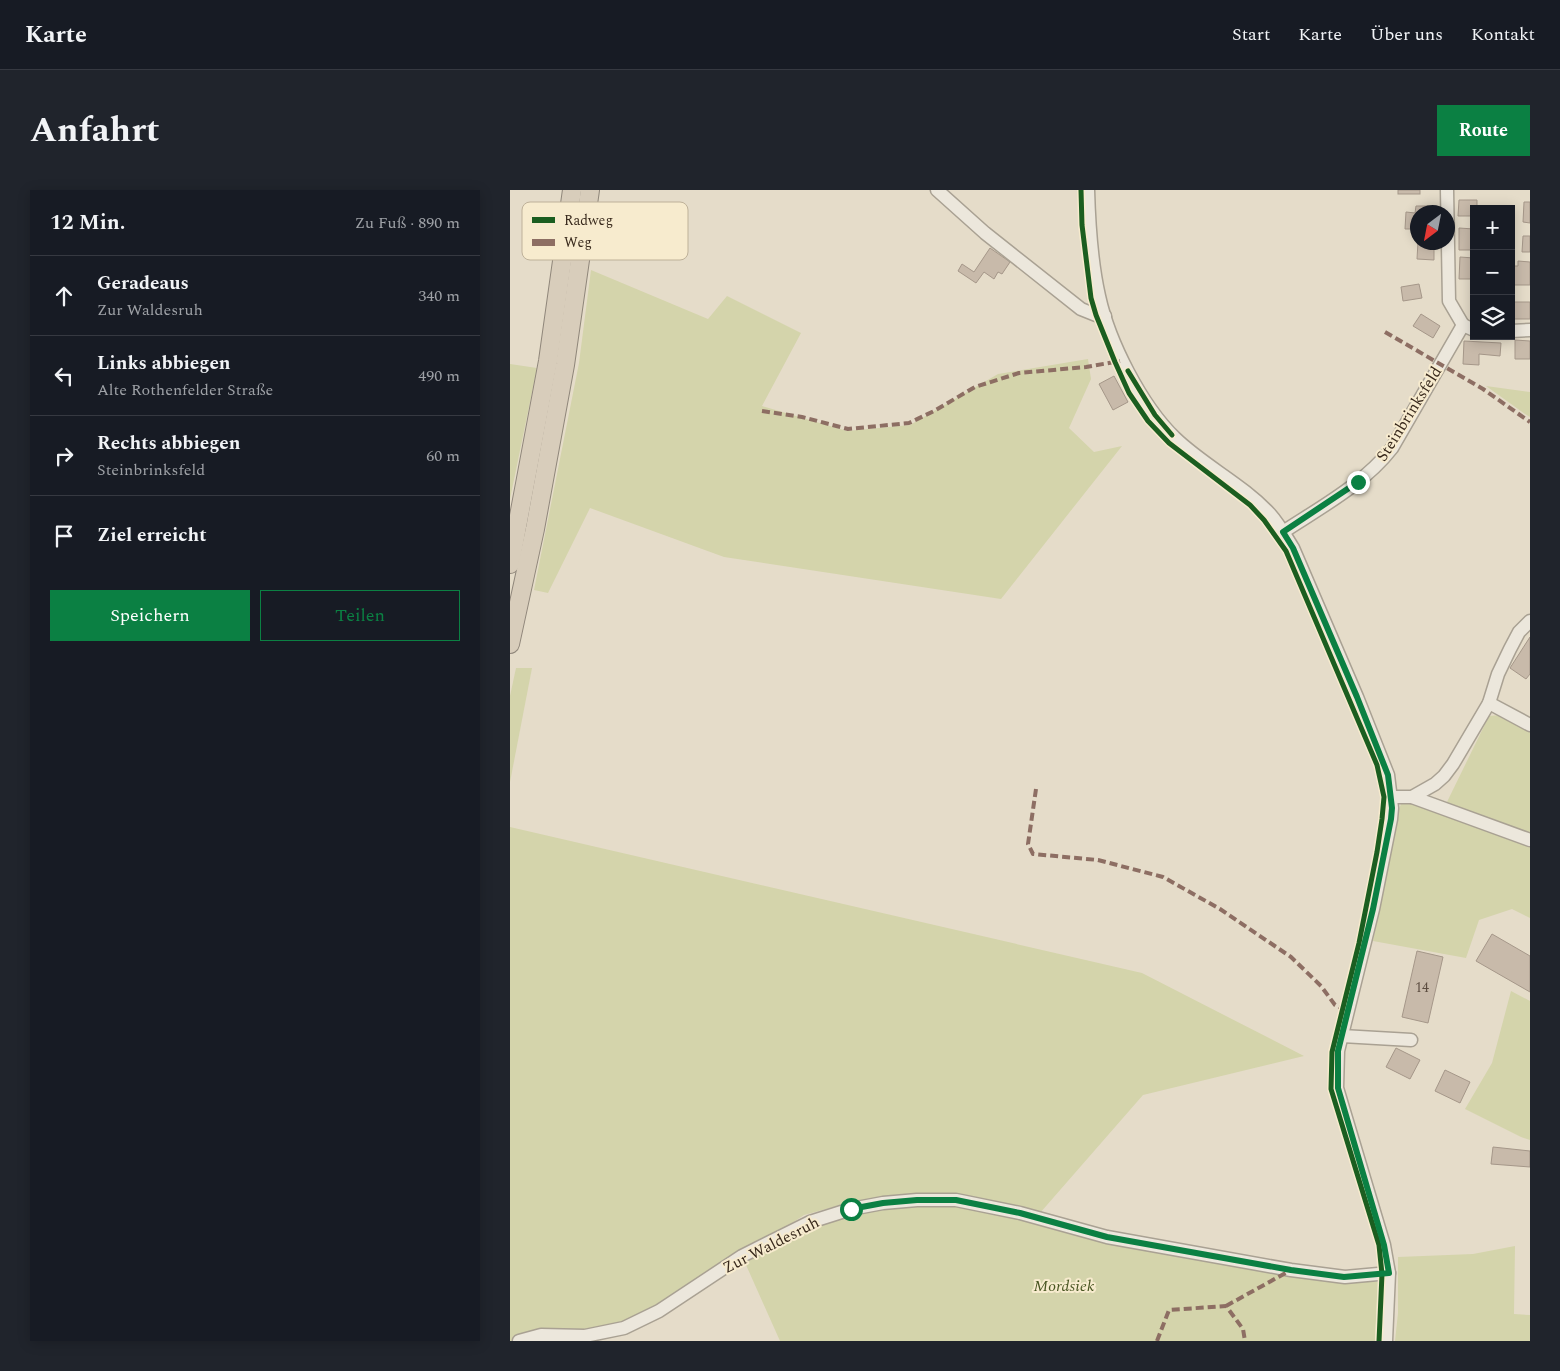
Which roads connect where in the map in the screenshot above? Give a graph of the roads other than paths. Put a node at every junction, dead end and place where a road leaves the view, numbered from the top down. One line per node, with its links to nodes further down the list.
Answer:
1 (937, 190): 6 (street)
2 (1088, 190): 6 (street)
3 (1447, 190): 7 (street)
4 (562, 260): 11 (highway)
5 (580, 260): 13 (highway)
6 (1105, 316): 10 (street)
7 (1468, 328): 10 (street, Steinbrinksfeld)
8 (1530, 330): 9 (street)
9 (1515, 331)
10 (1283, 532): 16 (street)
11 (510, 564)
12 (1530, 622): 14 (street)
13 (510, 644)
14 (1490, 703): 15 (street); 17 (street)
15 (1530, 725)
16 (1390, 797): 17 (street); 19 (street)
17 (1412, 797): 18 (street)
18 (1530, 840)
19 (1342, 1036): 20 (street); 21 (street)
20 (1410, 1040)
21 (1389, 1273): 22 (street, Zur Waldesruh); 23 (street)
22 (519, 1341)
23 (1386, 1341)

